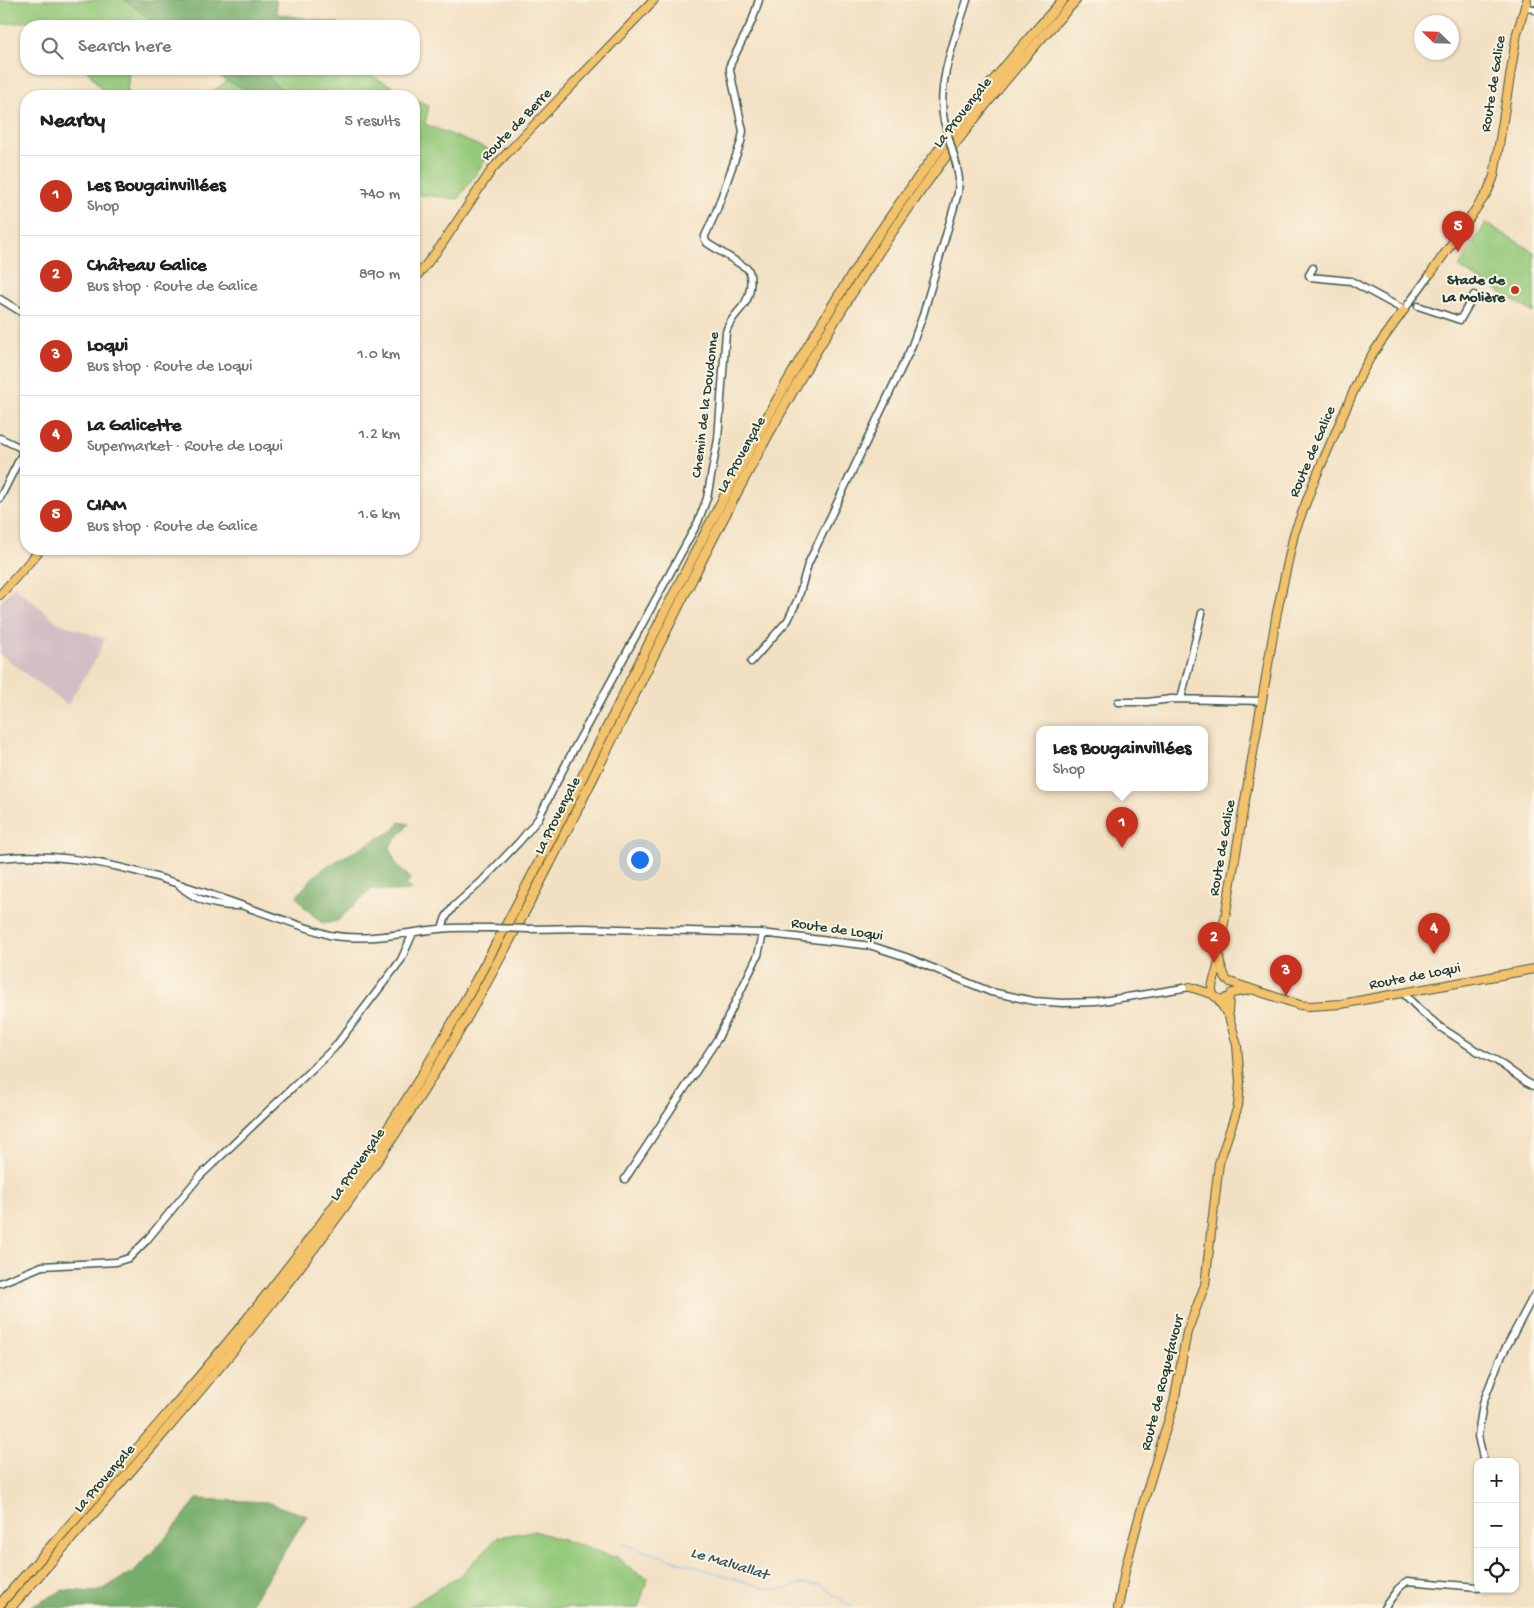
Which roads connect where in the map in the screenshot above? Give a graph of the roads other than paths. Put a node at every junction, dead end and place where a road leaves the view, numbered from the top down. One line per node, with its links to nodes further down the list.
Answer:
1 (654, 0): 9 (main road, Route de Berre)
2 (759, 0): 28 (street, Chemin de la Doudonne)
3 (967, 0): 23 (street, bridge)
4 (1063, 0): 47 (highway, La Provençale)
5 (1076, 0): 48 (highway, La Provençale)
6 (1525, 2): 7 (street); 10 (main road, Route de Galice)
7 (1534, 10)
8 (1313, 268): 14 (street)
9 (420, 273)
10 (1431, 273): 14 (street, Route de Galice)
11 (1474, 295): 13 (street)
12 (0, 299): 15 (street)
13 (1418, 306)
14 (1404, 310): 25 (main road, Route de Galice)
15 (20, 311)
16 (0, 438): 17 (street)
17 (20, 448)
18 (20, 458): 19 (street)
19 (0, 498)
20 (35, 555): 21 (main road)
21 (0, 595)
22 (1202, 613): 24 (street)
23 (752, 662)
24 (1181, 699): 25 (street); 26 (street)
25 (1262, 701): 31 (main road, Route de Galice)
26 (1118, 702)
27 (0, 858): 29 (street, Route de Loqui)
28 (442, 928): 29 (street, Route de Loqui); 30 (street, Route de Loqui, bridge)
29 (413, 933): 43 (street)
30 (763, 934): 35 (street, Route de Loqui); 42 (street)
31 (1218, 956): 33 (main road); 34 (main road, Route de Galice)
32 (1534, 969): 37 (main road, Route de Loqui)
33 (1228, 981): 34 (street); 36 (main road, Route de Loqui); 38 (street)
34 (1213, 983): 35 (main road); 39 (main road)
35 (1190, 987): 39 (main road)
36 (1254, 991): 37 (main road, Route de Loqui); 38 (main road)
37 (1403, 993): 41 (street)
38 (1230, 995): 39 (main road); 40 (main road)
39 (1215, 996): 40 (main road)
40 (1228, 1017): 49 (main road, Route de Roquefavour)
41 (1534, 1086)
42 (625, 1179)
43 (0, 1284)
44 (1534, 1295): 45 (street)
45 (1483, 1458)
46 (1474, 1587): 50 (street)
47 (0, 1604)
48 (10, 1608)
49 (1118, 1608)
50 (1384, 1608)

